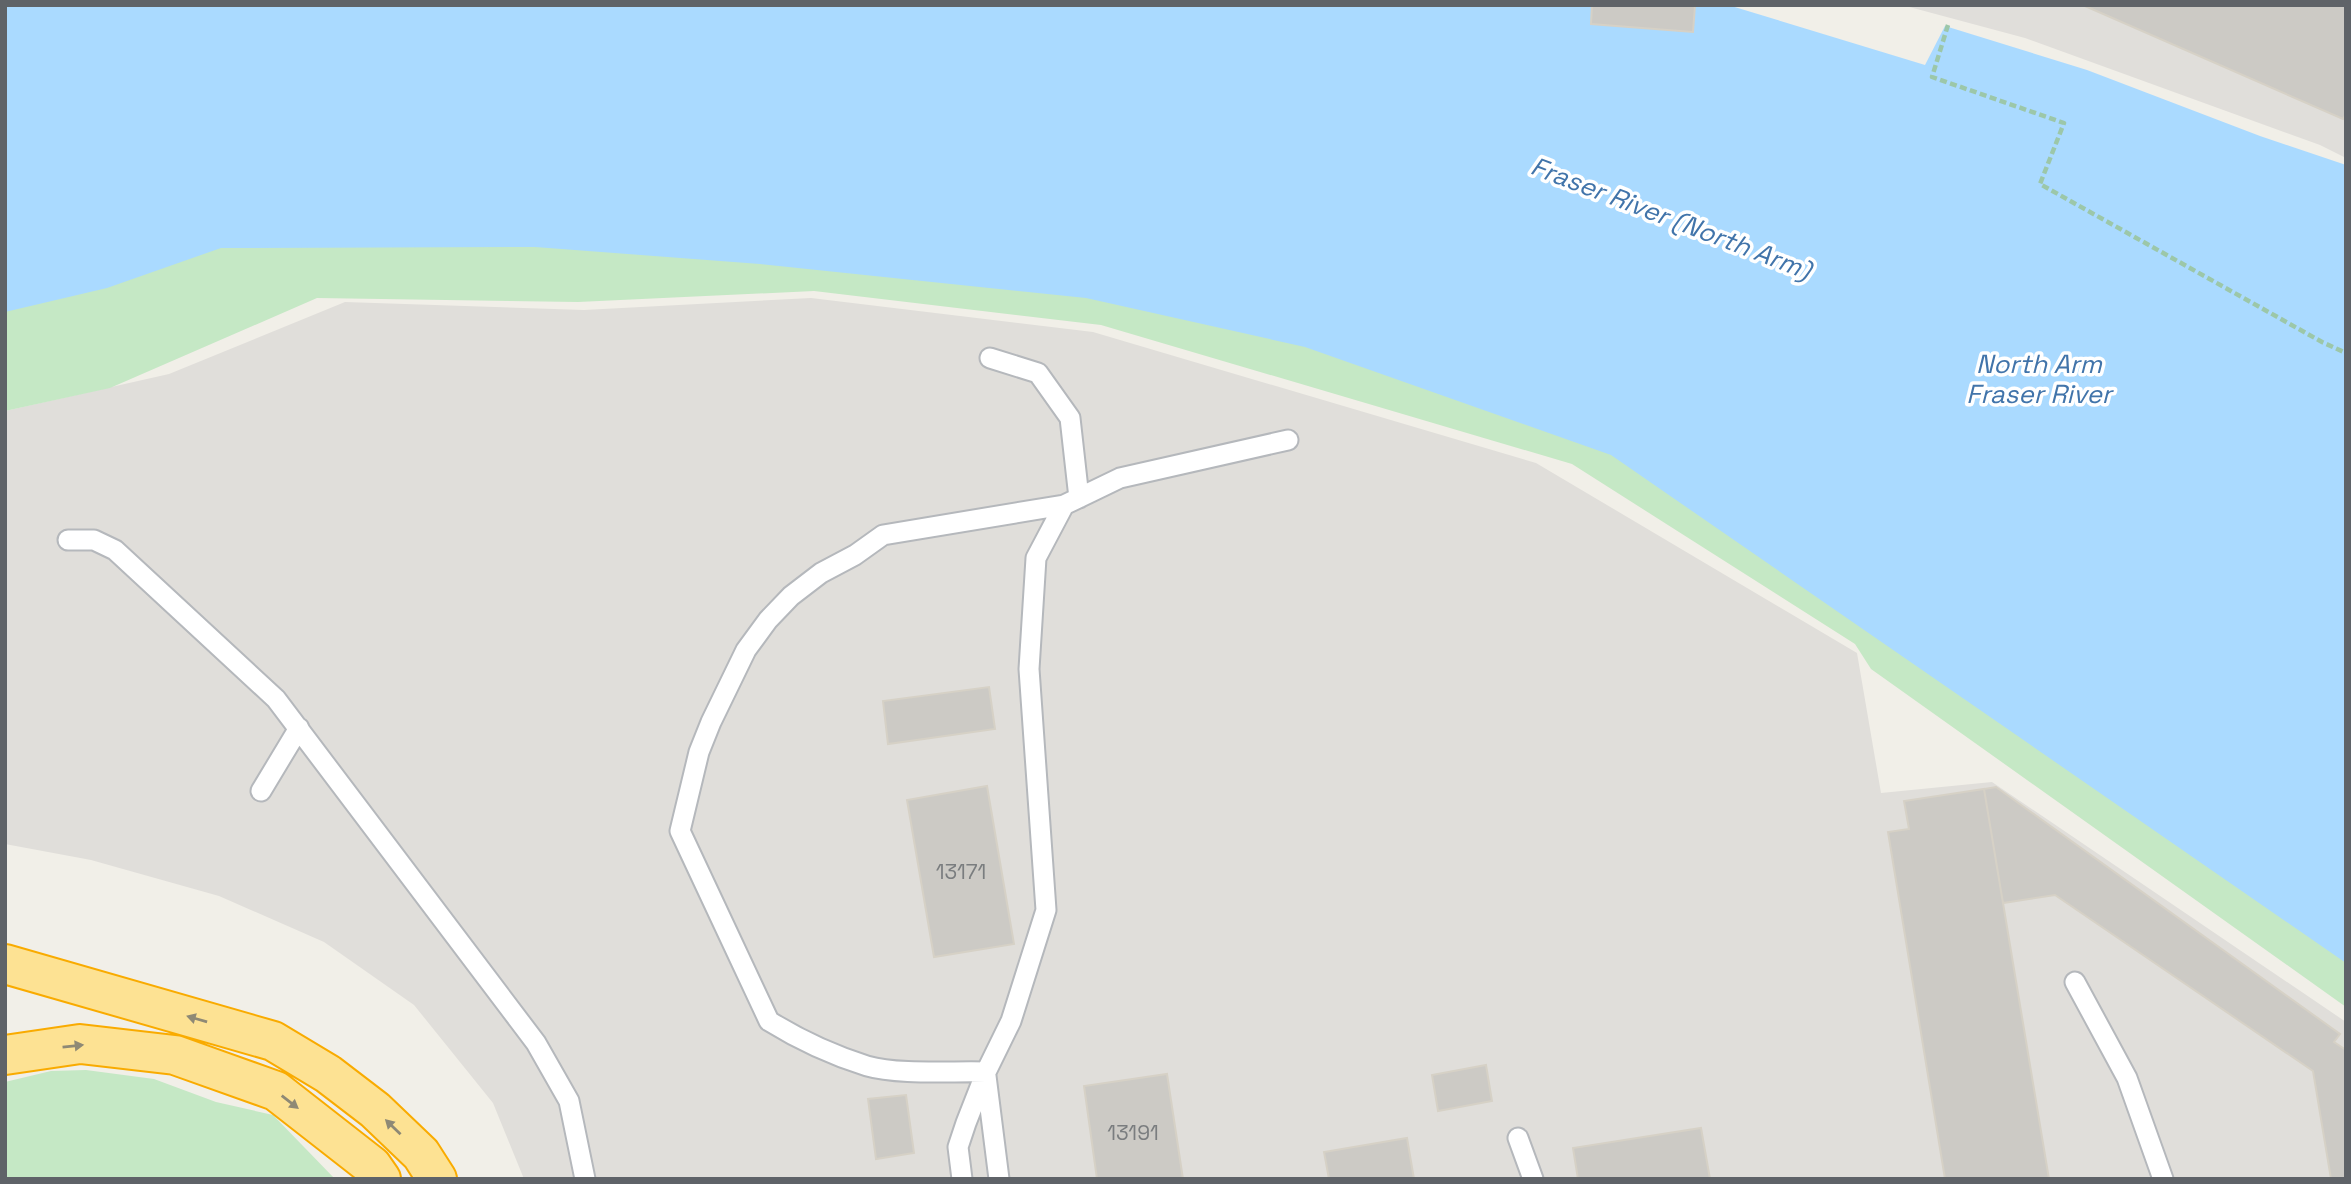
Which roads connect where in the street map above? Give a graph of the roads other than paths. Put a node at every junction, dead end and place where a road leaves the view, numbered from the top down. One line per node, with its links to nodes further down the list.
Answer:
1 (990, 358): 3 (lane)
2 (1288, 440): 3 (lane)
3 (1072, 501): 10 (lane); 10 (lane)
4 (68, 540): 5 (lane)
5 (299, 729): 6 (lane); 14 (lane)
6 (261, 791)
7 (5, 964): 13 (highway, one-way to 7)
8 (2075, 982): 18 (lane)
9 (5, 1055): 12 (highway, one-way to 12)
10 (986, 1072): 15 (lane); 16 (lane)
11 (1518, 1138): 17 (lane)
12 (381, 1179)
13 (437, 1179)
14 (585, 1179)
15 (961, 1179)
16 (999, 1179)
17 (1533, 1179)
18 (2163, 1179)

